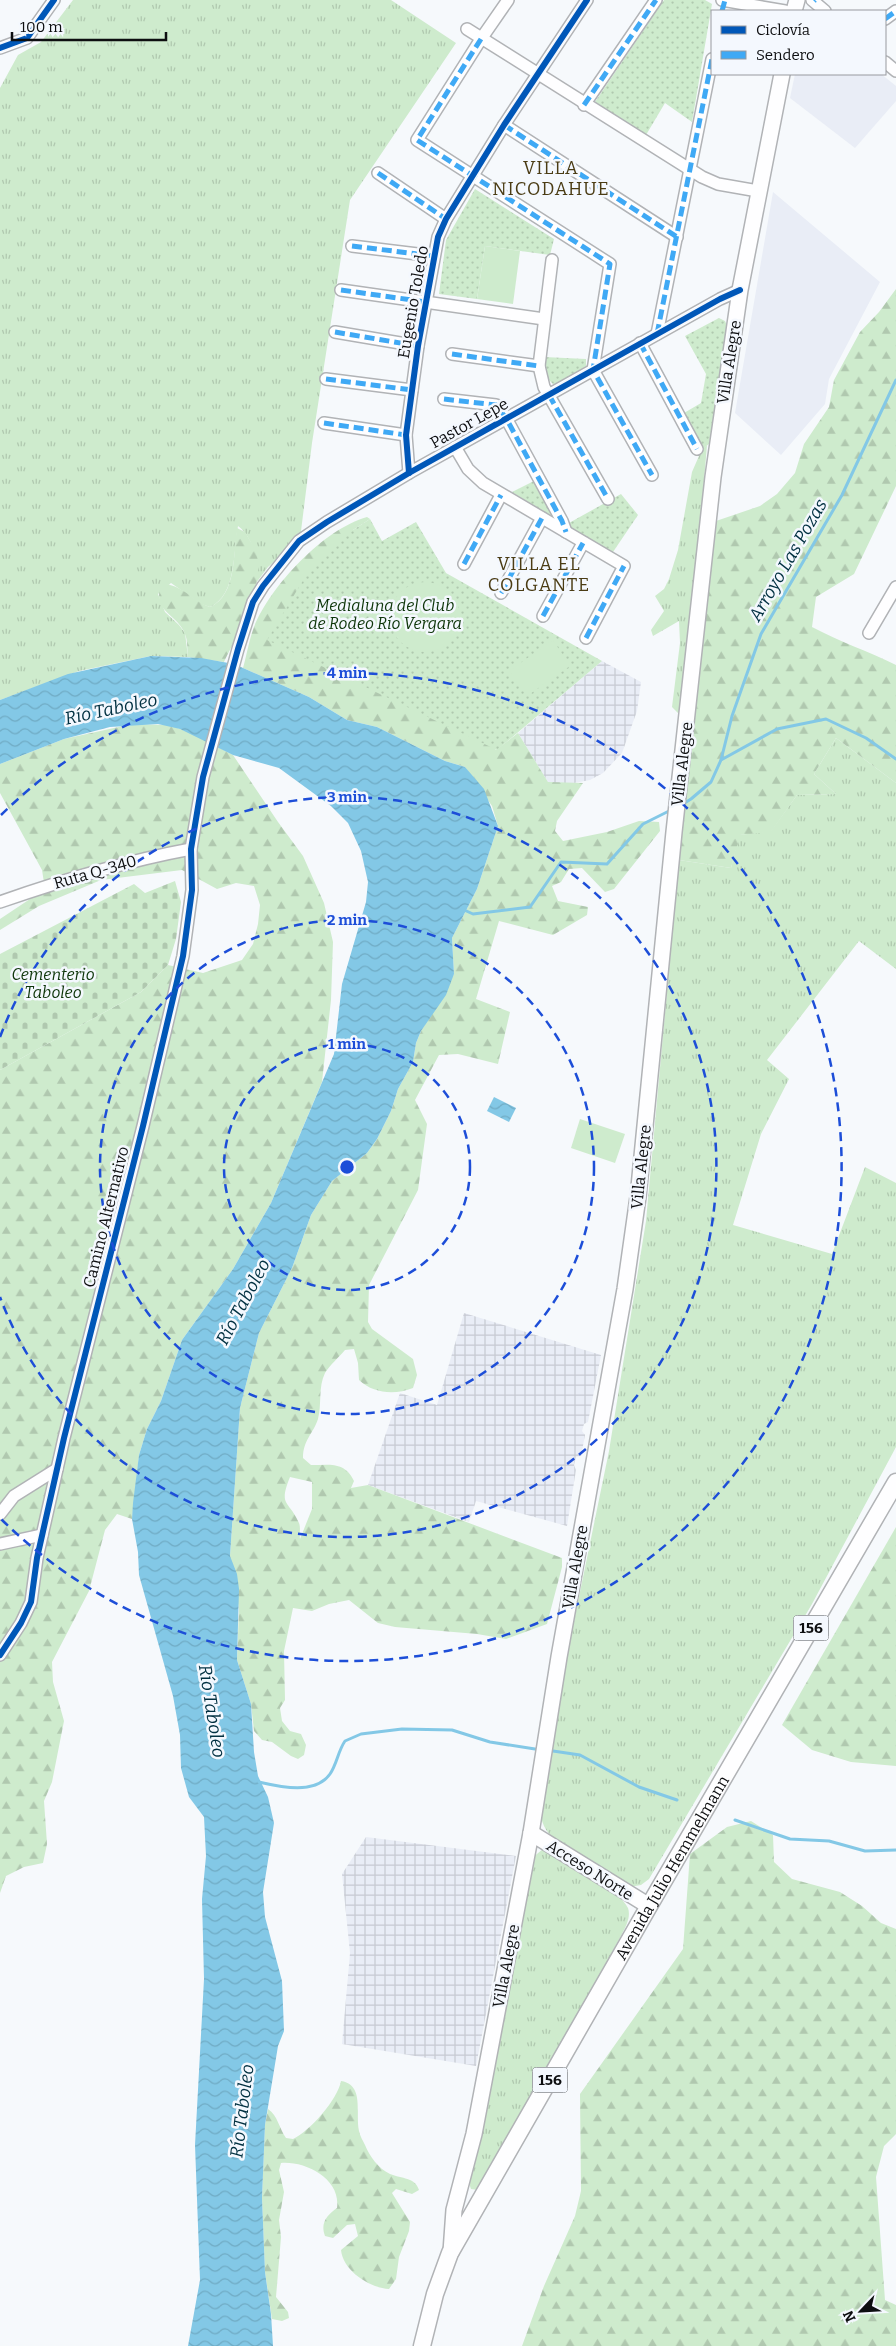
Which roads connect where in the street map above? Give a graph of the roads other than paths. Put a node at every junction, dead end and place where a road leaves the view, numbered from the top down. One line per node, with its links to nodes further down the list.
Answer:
1 (54, 0): 11 (street)
2 (508, 0): 10 (street)
3 (587, 0): 15 (street, Eugenio Toledo)
4 (656, 0): 17 (street)
5 (814, 0): 8 (street)
6 (723, 3): 7 (street)
7 (777, 10)
8 (824, 10)
9 (467, 30): 10 (street)
10 (481, 39): 15 (street); 21 (street)
11 (0, 48)
12 (886, 63): 14 (street)
13 (711, 65): 19 (street)
14 (896, 71)
15 (537, 74): 17 (street); 18 (street, Eugenio Toledo)
16 (782, 75): 22 (main road, Villa Alegre)
17 (584, 105): 19 (street)
18 (504, 125): 21 (street, Eugenio Toledo); 24 (street)
19 (690, 169): 22 (street); 24 (street)
20 (378, 173): 23 (street)
21 (473, 176): 23 (street, Eugenio Toledo); 38 (street)
22 (758, 191): 29 (main road, Villa Alegre)
23 (446, 219): 26 (street, Eugenio Toledo)
24 (676, 237): 33 (street)
25 (352, 246): 26 (street)
26 (434, 256): 30 (street, Eugenio Toledo)
27 (552, 260): 31 (street)
28 (340, 290): 30 (street)
29 (740, 290): 33 (street, Pastor Lepe); 70 (main road, Villa Alegre)
30 (426, 302): 31 (street); 35 (street, Eugenio Toledo)
31 (544, 319): 37 (street)
32 (335, 332): 35 (street)
33 (657, 334): 34 (street, Pastor Lepe)
34 (640, 344): 38 (street, Pastor Lepe); 47 (street)
35 (418, 346): 40 (street, Eugenio Toledo)
36 (452, 354): 37 (street)
37 (539, 366): 41 (street)
38 (593, 370): 41 (street, Pastor Lepe); 49 (street)
39 (326, 379): 40 (street)
40 (412, 390): 45 (street, Eugenio Toledo)
41 (549, 394): 43 (street, Pastor Lepe); 51 (street)
42 (444, 399): 43 (street)
43 (506, 418): 46 (street, Pastor Lepe); 53 (street)
44 (324, 423): 45 (street)
45 (406, 435): 48 (street, Eugenio Toledo)
46 (455, 447): 48 (street, Pastor Lepe); 50 (street)
47 (697, 449)
48 (409, 473): 61 (street, Pastor Lepe)
49 (652, 475)
50 (501, 495): 52 (street); 55 (street)
51 (608, 499)
52 (542, 518): 53 (street); 57 (street)
53 (566, 532): 54 (street)
54 (584, 543): 58 (street); 60 (street)
55 (464, 564)
56 (896, 587): 59 (street)
57 (501, 594)
58 (543, 616)
59 (869, 633)
60 (586, 638)
61 (204, 777): 62 (street, Camino Alternativo)
62 (191, 849): 63 (street, Ruta Q-340); 64 (street, Camino Alternativo)
63 (0, 902)
64 (57, 1469): 66 (street); 67 (street, Camino Alternativo)
65 (896, 1482): 71 (highway, Avenida Julio Hemmelmann / 156)
66 (0, 1514)
67 (42, 1535): 68 (street); 69 (street, Camino Alternativo)
68 (0, 1544)
69 (0, 1655)
70 (531, 1833): 71 (main road, Acceso Norte); 72 (main road, Villa Alegre)
71 (649, 1906): 72 (highway, Avenida Julio Hemmelmann / 156)
72 (450, 2253): 73 (highway, 156)
73 (422, 2346)

